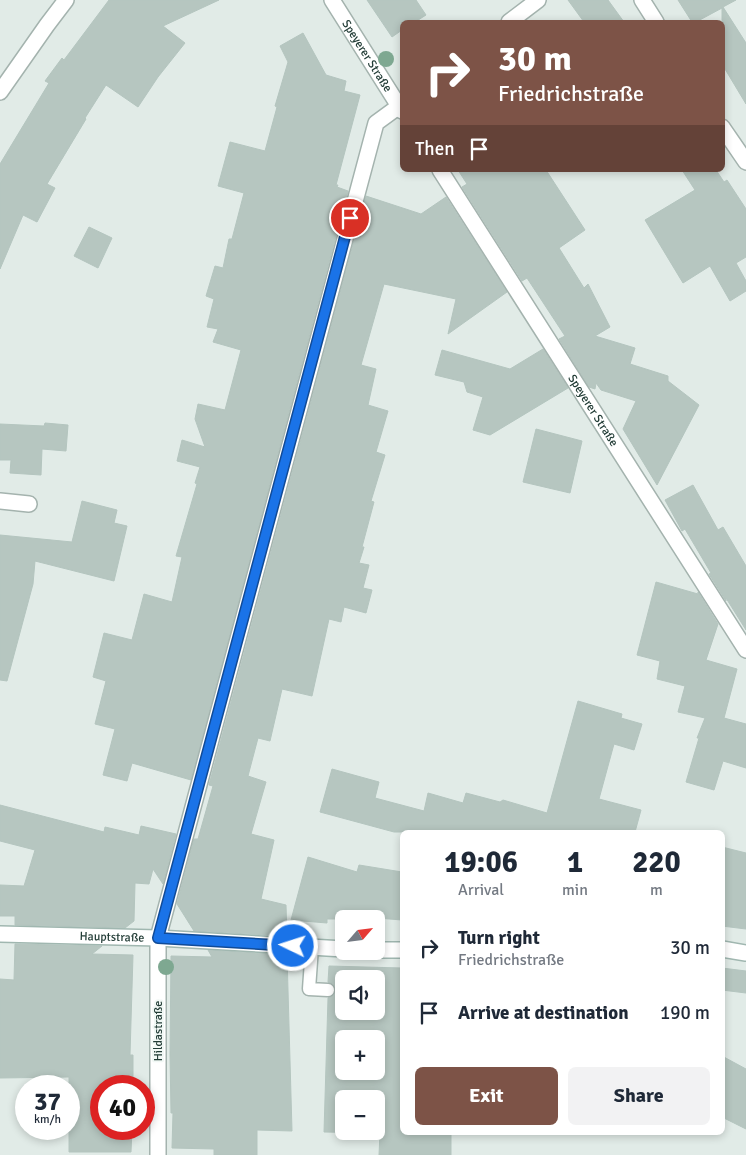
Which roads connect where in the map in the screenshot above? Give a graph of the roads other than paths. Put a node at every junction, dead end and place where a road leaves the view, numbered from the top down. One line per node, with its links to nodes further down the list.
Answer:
1 (66, 0): 7 (street)
2 (332, 0): 8 (street, Speyerer Straße)
3 (538, 0): 5 (street)
4 (642, 0): 6 (street)
5 (512, 20)
6 (655, 20)
7 (0, 92)
8 (400, 104)
9 (400, 108): 17 (street, Hildastraße)
10 (725, 131): 11 (street)
11 (746, 162)
12 (441, 172): 15 (street, Speyerer Straße)
13 (0, 502): 14 (street)
14 (29, 504)
15 (746, 650)
16 (0, 934): 17 (street, Hauptstraße)
17 (158, 938): 18 (street, Hauptstraße); 25 (street, Hildastraße)
18 (312, 947): 19 (street, Hauptstraße); 24 (lane)
19 (335, 948)
20 (385, 950): 21 (street)
21 (400, 950)
22 (725, 950): 23 (street)
23 (746, 953)
24 (328, 990)
25 (158, 1155)

